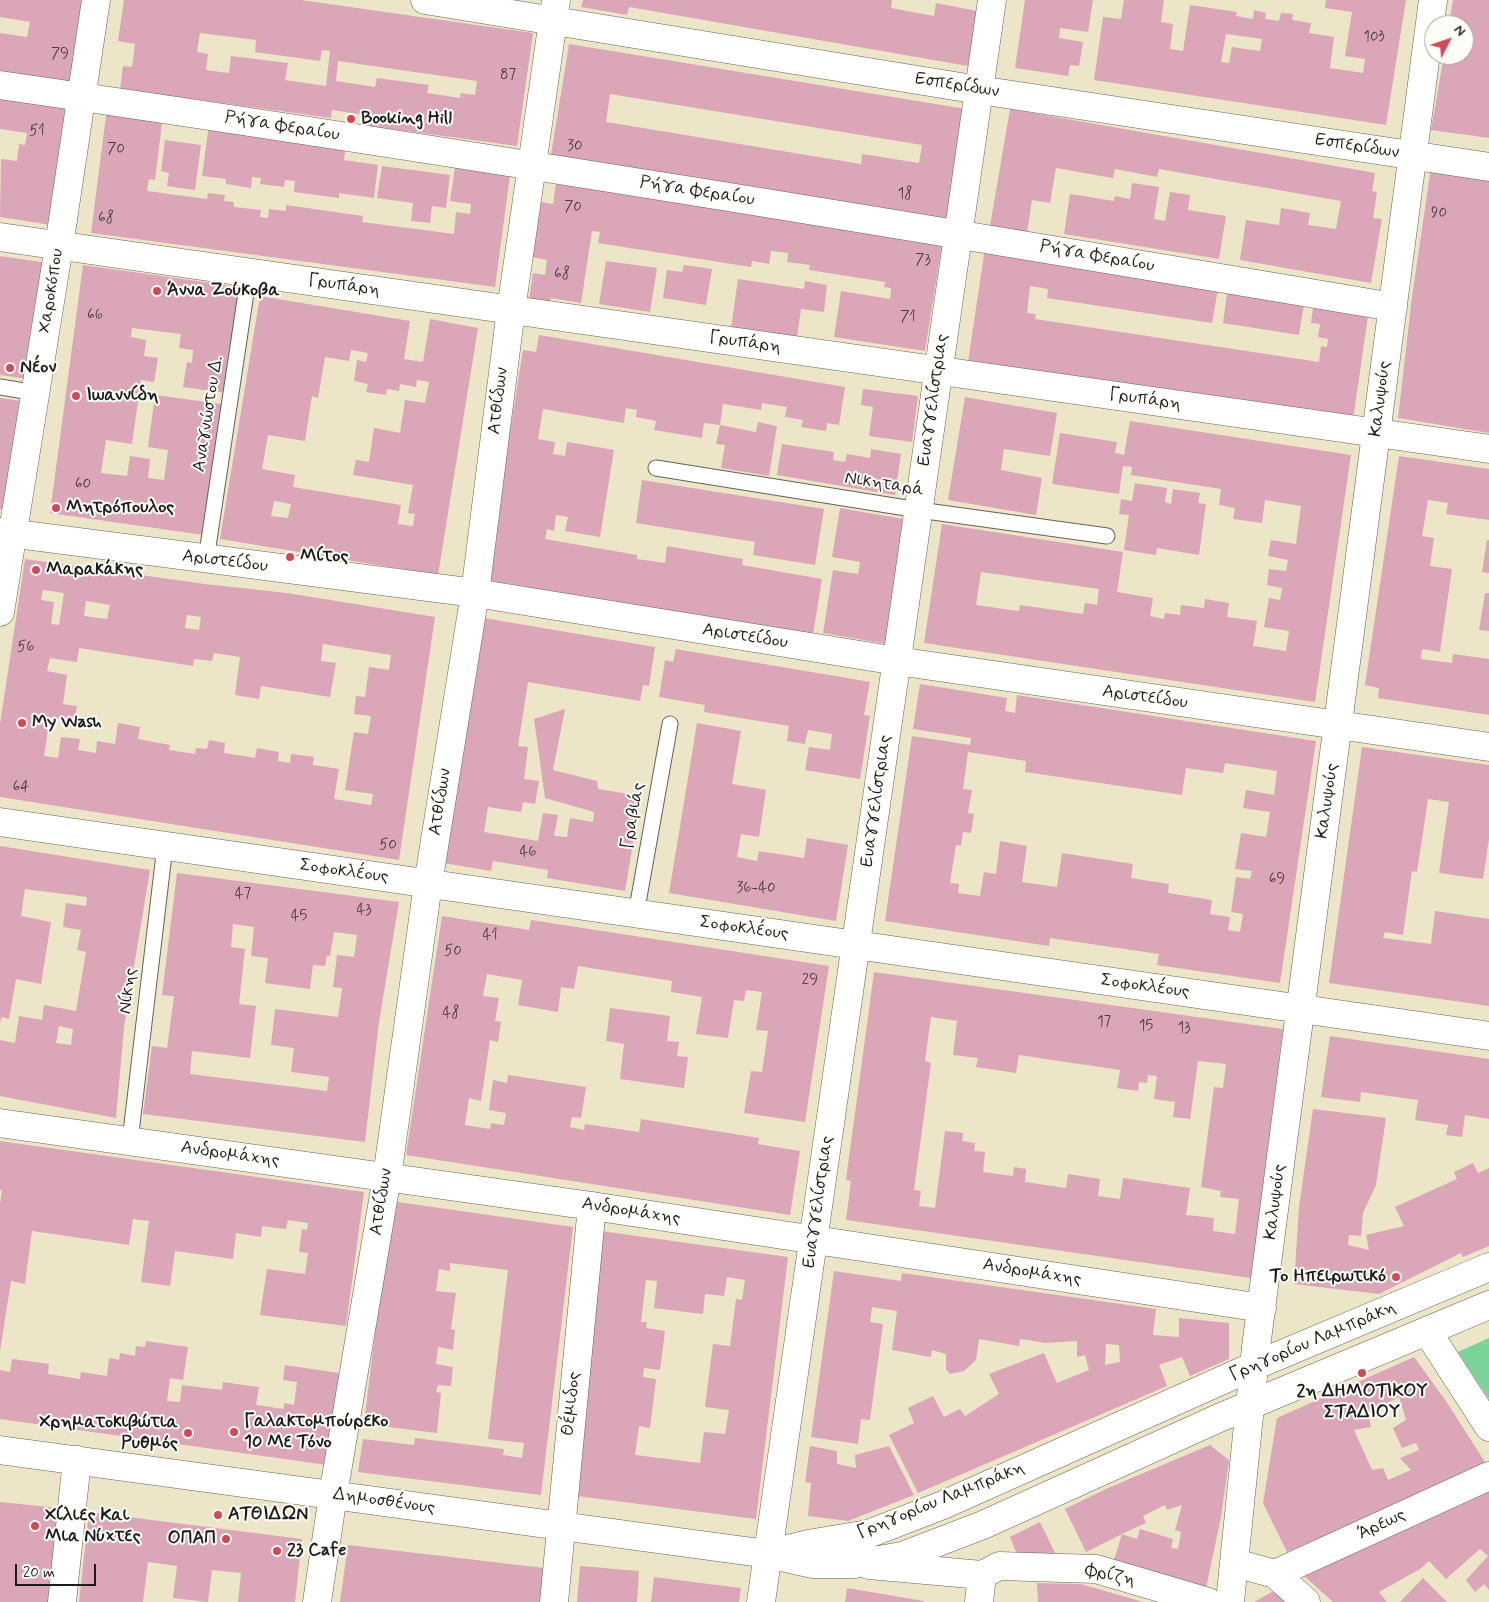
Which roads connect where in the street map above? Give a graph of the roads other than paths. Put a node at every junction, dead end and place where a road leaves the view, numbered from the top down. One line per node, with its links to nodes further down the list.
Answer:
1 (96, 0): 8 (street, Χαροκόπου)
2 (425, 0): 5 (street, Εσπερίδων)
3 (992, 0): 7 (street, Ευαγγελίστριας)
4 (1433, 0): 9 (street, Καλυψούς)
5 (555, 10): 7 (street, Εσπερίδων); 10 (street, Ατθίδων)
6 (0, 85): 8 (street, Ρήγα Φεραίου)
7 (979, 90): 9 (street, Εσπερίδων); 12 (street, Ευαγγελίστριας)
8 (82, 96): 10 (street, Ρήγα Φεραίου); 14 (street, Χαροκόπου)
9 (1413, 155): 11 (street, Εσπερίδων); 16 (street, Καλυψούς)
10 (533, 166): 12 (street, Ρήγα Φεραίου); 17 (street, Ατθίδων)
11 (1489, 167)
12 (958, 233): 16 (street, Ρήγα Φεραίου); 18 (street, Ευαγγελίστριας)
13 (0, 237): 14 (street, Γρυπάρη)
14 (59, 246): 15 (street, Γρυπάρη); 20 (street, Χαροκόπου)
15 (249, 273): 17 (street, Γρυπάρη); 27 (lane, Αναγνώστου Δ.)
16 (1393, 307): 21 (street, Καλυψούς)
17 (511, 310): 18 (street, Γρυπάρη); 28 (street, Ατθίδων)
18 (939, 371): 21 (street, Γρυπάρη); 24 (street, Ευαγγελίστριας)
19 (0, 388): 20 (lane)
20 (36, 393): 25 (street, Χαροκόπου)
21 (1377, 433): 22 (street, Γρυπάρη); 32 (street, Καλυψούς)
22 (1489, 449)
23 (656, 468): 24 (lane, Νικηταρά)
24 (918, 510): 26 (lane, Νικηταρά); 30 (street, Ευαγγελίστριας)
25 (7, 533): 27 (street, Αριστείδου); 29 (street, Χαροκόπου)
26 (1107, 536)
27 (206, 560): 28 (street, Αριστείδου)
28 (475, 594): 30 (street, Αριστείδου); 36 (street, Ατθίδων)
29 (0, 612)
30 (897, 661): 32 (street, Αριστείδου); 38 (street, Ευαγγελίστριας)
31 (670, 724): 37 (lane, Γραβιάς)
32 (1338, 726): 33 (street, Αριστείδου); 39 (street, Καλυψούς)
33 (1489, 747)
34 (0, 822): 35 (street, Σοφοκλέους)
35 (165, 846): 36 (street, Σοφοκλέους); 42 (lane, Νίκης)
36 (428, 884): 37 (street, Σοφοκλέους); 43 (street, Ατθίδων)
37 (636, 914): 38 (street, Σοφοκλέους)
38 (856, 946): 39 (street, Σοφοκλέους); 45 (street, Ευαγγελίστριας)
39 (1301, 1010): 40 (street, Σοφοκλέους); 48 (street, Καλυψούς)
40 (1489, 1036)
41 (0, 1123): 42 (street, Ανδρομάχης)
42 (130, 1141): 43 (street, Ανδρομάχης)
43 (386, 1177): 44 (street, Ανδρομάχης); 56 (street, Ατθίδων)
44 (592, 1206): 45 (street, Ανδρομάχης); 57 (street, Θέμιδος)
45 (814, 1240): 48 (street, Ανδρομάχης); 58 (street, Ευαγγελίστριας)
46 (1489, 1267): 50 (street, Γρηγορίου Λαμπράκη)
47 (1489, 1305): 49 (street, Γρηγορίου Λαμπράκη)
48 (1262, 1308): 50 (street, Καλυψούς)
49 (1427, 1331): 51 (street, Γρηγορίου Λαμπράκη); 52 (street)
50 (1254, 1366): 51 (street, Καλυψούς); 58 (street, Γρηγορίου Λαμπράκη)
51 (1250, 1405): 59 (street, Καλυψούς); 60 (street, Γρηγορίου Λαμπράκη)
52 (1489, 1427)
53 (0, 1450): 54 (street, Δημοσθένους)
54 (77, 1460): 56 (street, Δημοσθένους); 63 (street)
55 (1489, 1476): 61 (street, Άρεως)
56 (333, 1495): 57 (street, Δημοσθένους); 64 (street, Ατθίδων)
57 (560, 1526): 58 (street, Δημοσθένους); 65 (street, Θέμιδος)
58 (768, 1554): 60 (street, Γρηγορίου Λαμπράκη); 66 (street, Ευαγγελίστριας)
59 (1235, 1563): 61 (street); 69 (street, Καλυψούς)
60 (855, 1564): 62 (street)
61 (1276, 1574): 70 (street)
62 (982, 1575): 67 (street); 68 (street, Φρίζη)
63 (62, 1602)
64 (317, 1602)
65 (554, 1602)
66 (761, 1602)
67 (979, 1602)
68 (1208, 1602)
69 (1230, 1602)
70 (1306, 1602)

